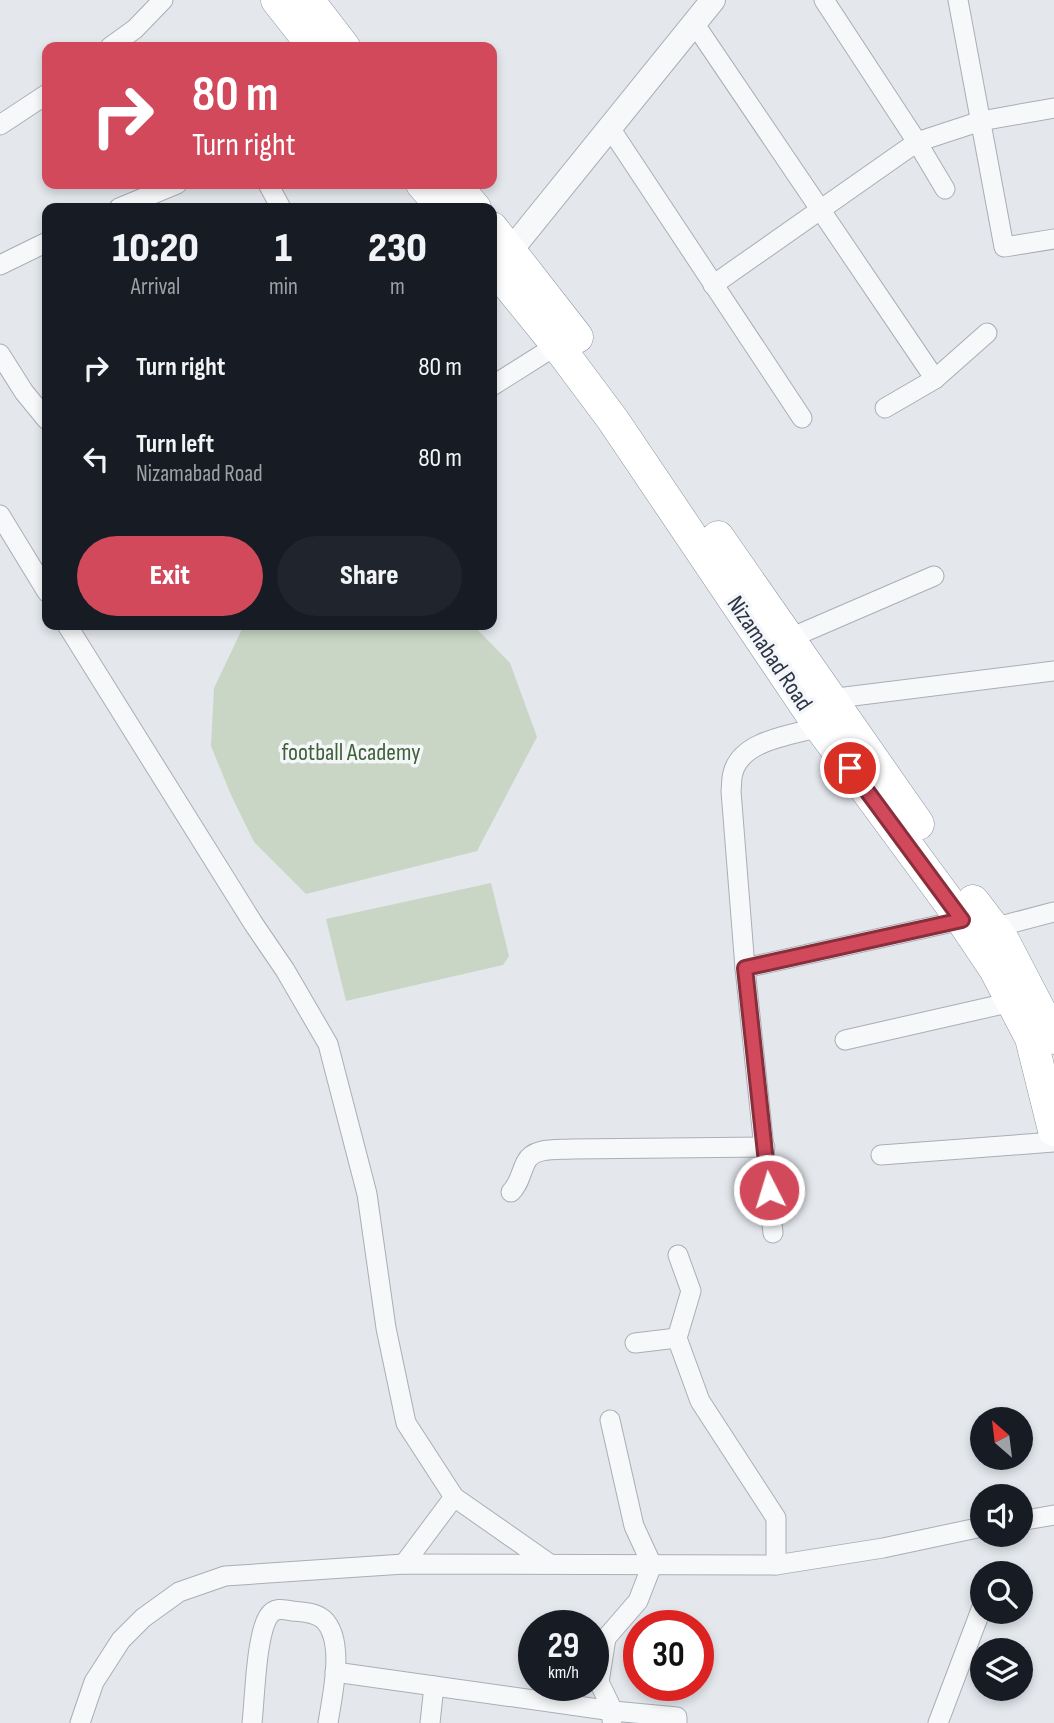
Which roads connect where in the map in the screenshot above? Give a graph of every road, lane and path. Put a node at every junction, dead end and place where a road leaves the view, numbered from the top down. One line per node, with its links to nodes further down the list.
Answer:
1 (163, 0): 8 (street)
2 (277, 0): 9 (highway)
3 (308, 0): 10 (highway)
4 (713, 0): 7 (street)
5 (824, 0): 16 (street)
6 (958, 0): 13 (street)
7 (694, 23): 15 (street); 24 (street)
8 (117, 42)
9 (310, 42)
10 (340, 42)
11 (42, 97): 14 (street)
12 (1054, 108): 13 (street)
13 (981, 121): 16 (street); 25 (street)
14 (0, 125)
15 (610, 128): 27 (street); 29 (street)
16 (917, 142): 20 (street); 24 (street)
17 (165, 189): 21 (street)
18 (426, 189): 22 (highway)
19 (458, 189): 23 (highway)
20 (945, 189)
21 (131, 203)
22 (439, 203)
23 (471, 203)
24 (819, 210): 29 (street); 33 (street)
25 (1054, 239)
26 (42, 244): 28 (street)
27 (498, 248): 31 (highway, Nizamabad Road); 42 (highway, Nizamabad Road)
28 (0, 265)
29 (713, 285): 37 (street)
30 (987, 333): 33 (street)
31 (557, 345): 34 (street); 44 (highway, Nizamabad Road)
32 (0, 354): 36 (street)
33 (935, 379): 35 (street)
34 (497, 383)
35 (885, 408)
36 (42, 414)
37 (802, 418)
38 (0, 515): 40 (street)
39 (934, 576): 42 (street)
40 (42, 584)
41 (70, 630): 62 (street)
42 (788, 639): 44 (highway, Nizamabad Road)
43 (1054, 671): 44 (street)
44 (825, 713): 46 (highway, Nizamabad Road); 47 (highway, Nizamabad Road); 48 (street)
45 (1054, 912): 47 (street)
46 (962, 920): 48 (street); 49 (highway, Nizamabad Road)
47 (993, 928): 50 (highway, Nizamabad Road)
48 (745, 968): 54 (street)
49 (1012, 1002): 51 (street); 52 (highway, Nizamabad Road)
50 (1054, 1038)
51 (845, 1040)
52 (1054, 1130)
53 (1054, 1142): 55 (street)
54 (765, 1147): 56 (street); 57 (street)
55 (881, 1155)
56 (511, 1192)
57 (773, 1233)
58 (678, 1255): 59 (street)
59 (677, 1338): 60 (street); 69 (street)
60 (635, 1343)
61 (610, 1420): 68 (street)
62 (454, 1497): 66 (street); 67 (street)
63 (1054, 1515): 64 (street)
64 (1033, 1519)
65 (970, 1530): 69 (street)
66 (404, 1564): 67 (street); 75 (street)
67 (550, 1564): 68 (street)
68 (652, 1565): 69 (street); 73 (street)
69 (776, 1565)
70 (976, 1624): 79 (street)
71 (335, 1672): 72 (street); 76 (street); 77 (street)
72 (434, 1686): 73 (street); 78 (street)
73 (612, 1717): 74 (street)
74 (679, 1721)
75 (80, 1723)
76 (252, 1723)
77 (328, 1723)
78 (430, 1723)
79 (938, 1723)

